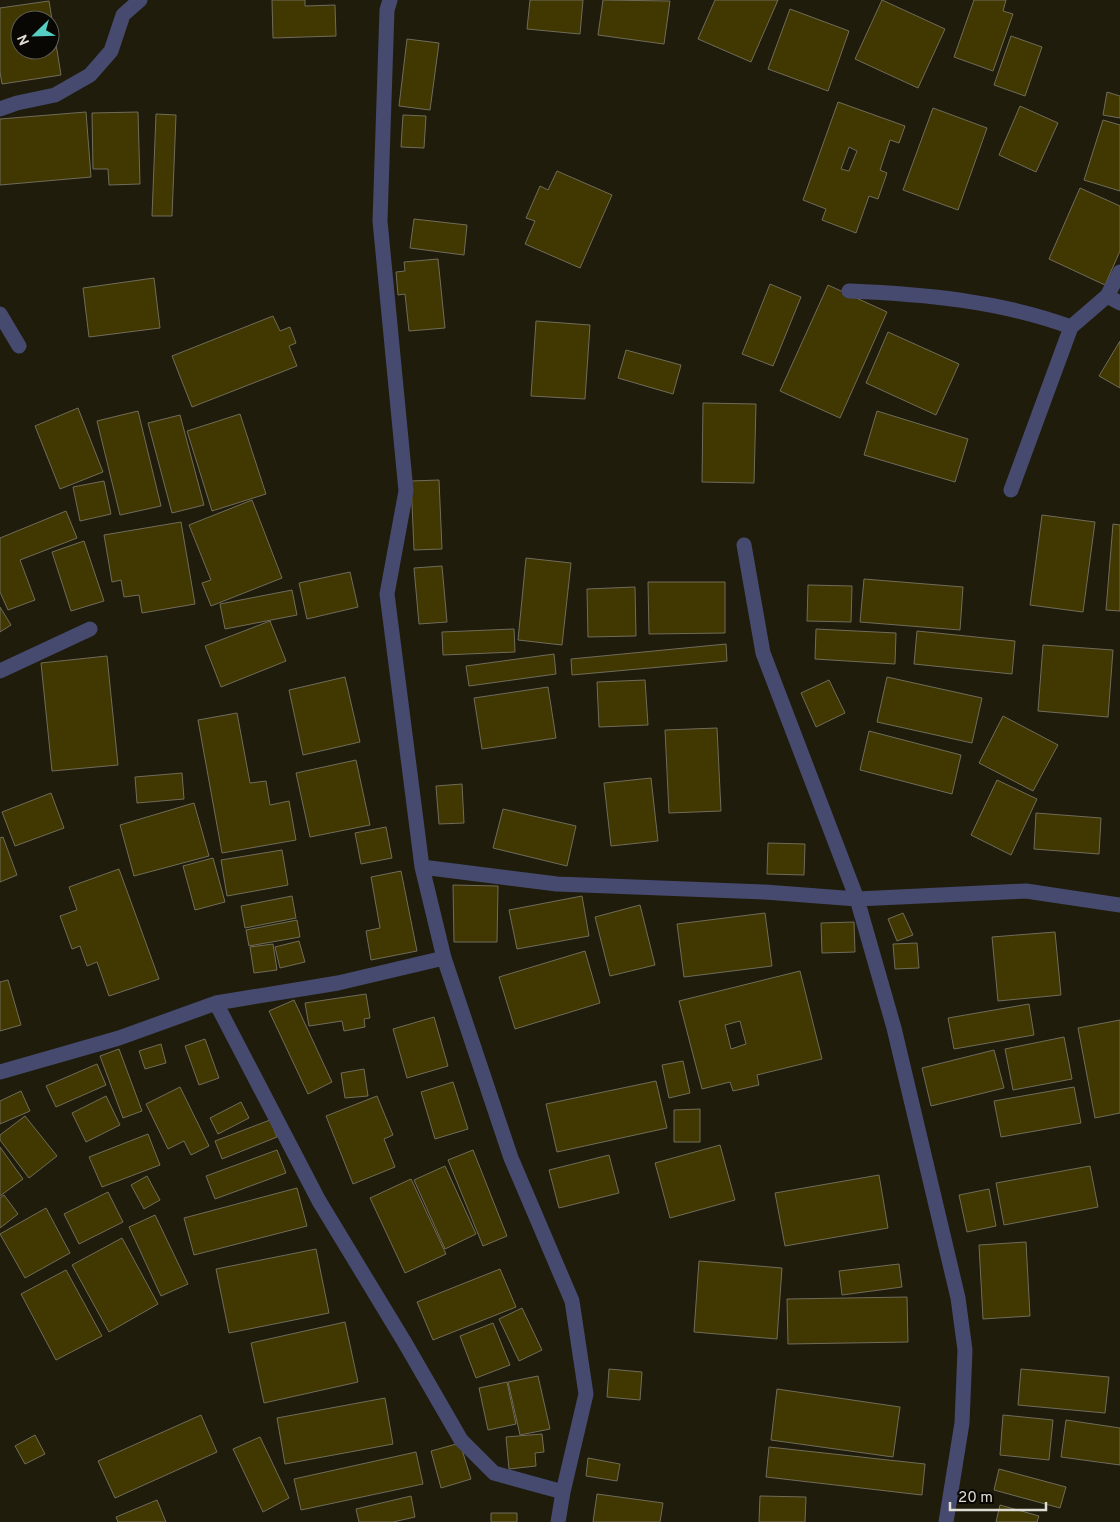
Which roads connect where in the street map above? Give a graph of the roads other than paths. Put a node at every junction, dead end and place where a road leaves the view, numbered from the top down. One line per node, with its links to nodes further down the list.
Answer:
1 (140, 0): 3 (street)
2 (390, 0): 14 (street)
3 (0, 110)
4 (1120, 272): 6 (street)
5 (849, 291): 8 (street)
6 (1113, 299): 8 (street)
7 (0, 314): 9 (street)
8 (1071, 327): 10 (street)
9 (19, 346)
10 (1011, 490)
11 (744, 545): 15 (street)
12 (90, 629): 13 (street)
13 (0, 671)
14 (422, 867): 15 (street); 17 (street)
15 (857, 899): 16 (street); 22 (street)
16 (1120, 905)
17 (444, 958): 18 (street); 20 (street)
18 (216, 1003): 19 (street); 20 (street)
19 (0, 1072)
20 (563, 1492): 21 (street)
21 (558, 1522)
22 (946, 1522)

